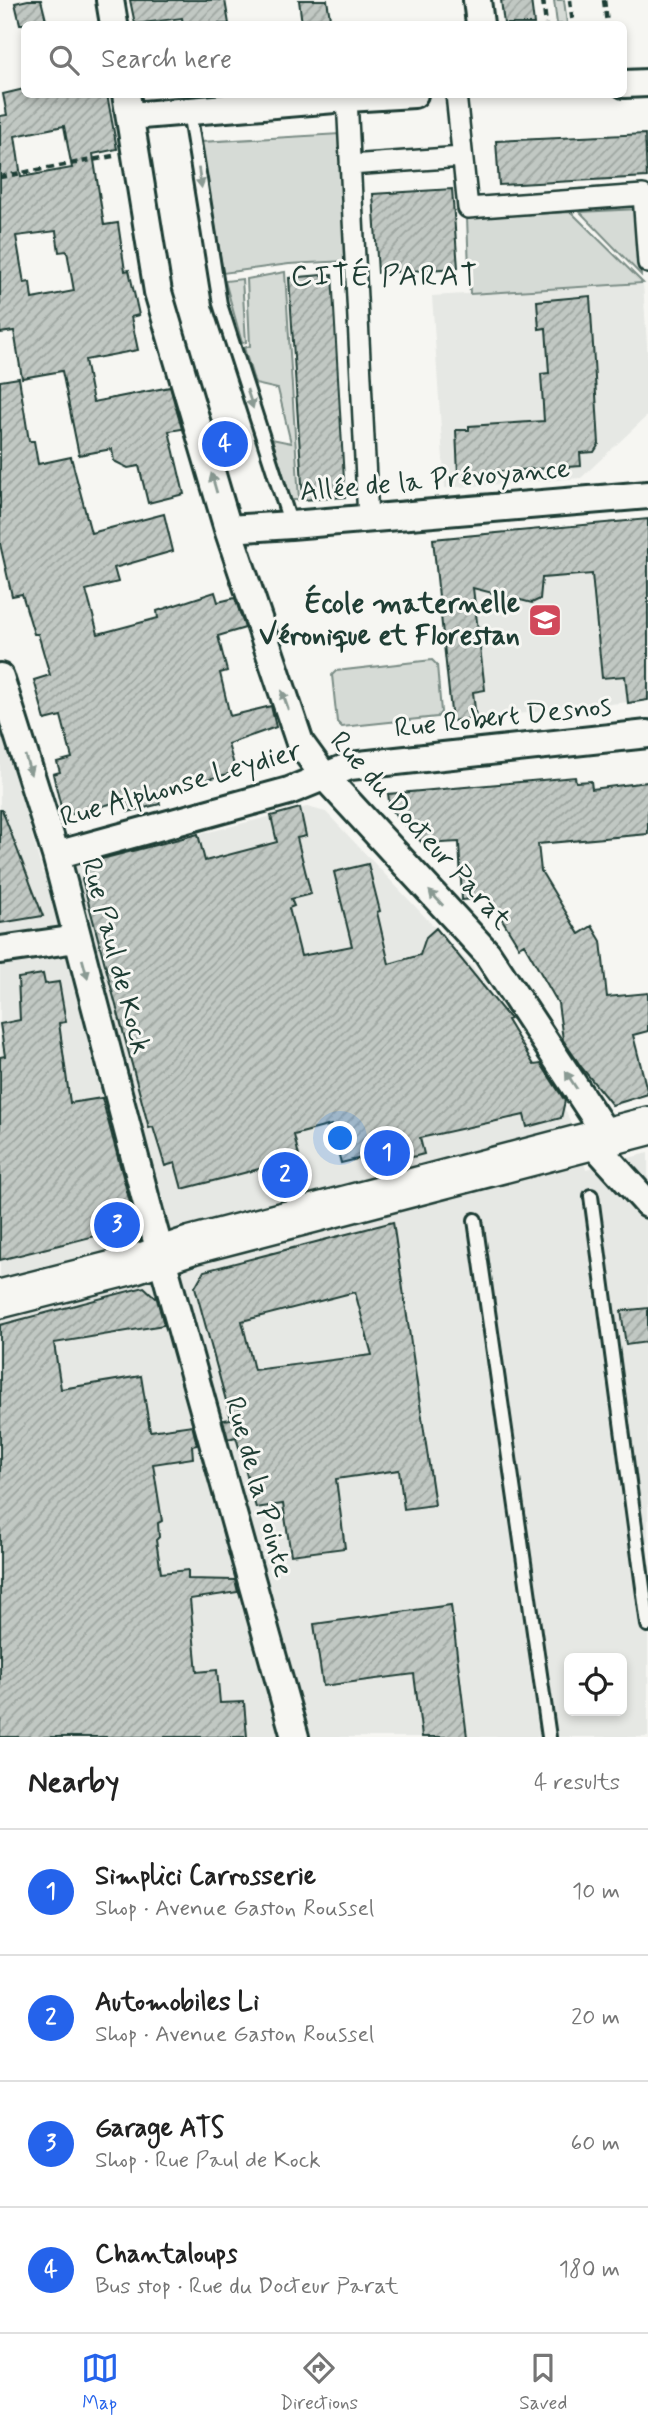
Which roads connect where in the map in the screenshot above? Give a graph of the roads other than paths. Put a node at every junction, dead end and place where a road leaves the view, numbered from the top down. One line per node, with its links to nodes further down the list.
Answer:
1 (110, 0): 3 (street)
2 (477, 0): 4 (street)
3 (114, 21)
4 (480, 21)
5 (648, 83): 6 (street)
6 (627, 84)
7 (347, 98): 10 (street); 12 (street)
8 (456, 98): 11 (street)
9 (128, 105): 10 (street); 17 (street, Rue du Docteur Parat, one-way to 9)
10 (189, 111): 16 (lane, one-way to 16)
11 (463, 157): 12 (street); 13 (street)
12 (350, 165): 15 (street)
13 (648, 263)
14 (648, 495): 15 (street, Allée de la Prévoyance)
15 (368, 519): 16 (street, Allée de la Prévoyance)
16 (291, 526): 17 (street, Allée de la Prévoyance)
17 (228, 529): 20 (street, Rue du Docteur Parat, one-way to 17)
18 (0, 677): 21 (street, Rue Paul de Kock, one-way to 21)
19 (648, 734): 20 (street, Rue Robert Desnos)
20 (324, 776): 21 (street, Rue Alphonse Leydier); 25 (street, Rue du Docteur Parat, one-way to 20)
21 (56, 855): 22 (street, Rue Paul de Kock)
22 (77, 939): 23 (street); 29 (street, Rue Paul de Kock, one-way to 29)
23 (0, 950)
24 (648, 1126): 25 (main road)
25 (600, 1139): 27 (street, Rue du Docteur Parat); 29 (main road)
26 (591, 1196): 31 (lane)
27 (648, 1204)
28 (475, 1220): 33 (lane)
29 (161, 1254): 30 (main road); 32 (street, Rue de la Pointe)
30 (0, 1299)
31 (648, 1625)
32 (295, 1737)
33 (549, 1737)

